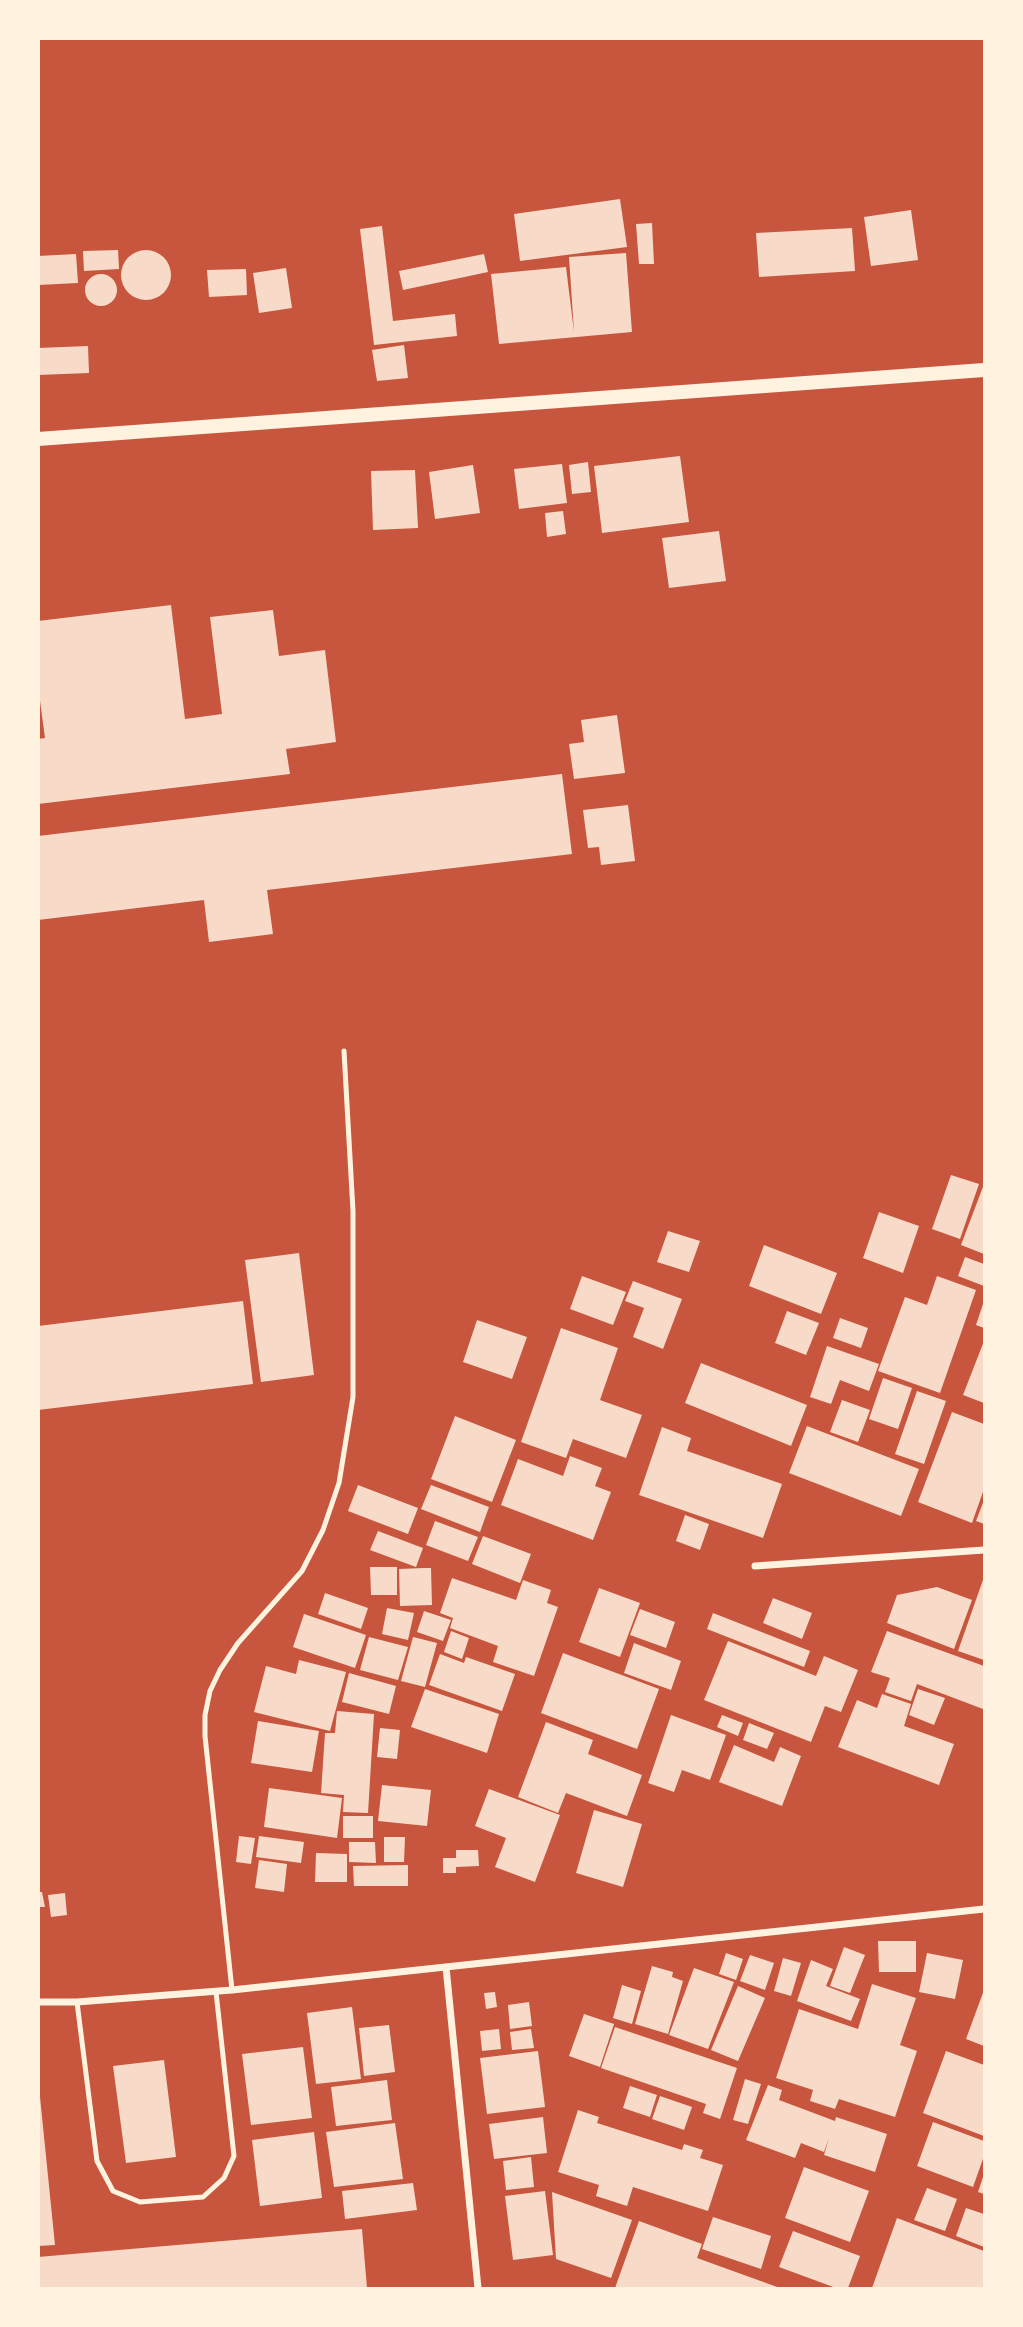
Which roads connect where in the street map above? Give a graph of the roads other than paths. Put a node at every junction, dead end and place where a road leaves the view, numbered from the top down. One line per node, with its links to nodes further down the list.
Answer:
1 (985, 370): 2 (main road)
2 (38, 439)
3 (344, 1051): 8 (lane)
4 (985, 1550): 5 (street)
5 (755, 1566)
6 (985, 1909): 7 (street)
7 (446, 1967): 8 (street); 12 (street)
8 (232, 1990): 9 (street)
9 (216, 1992): 11 (street); 11 (lane)
10 (38, 2002): 11 (street)
11 (77, 2002)
12 (478, 2288)

